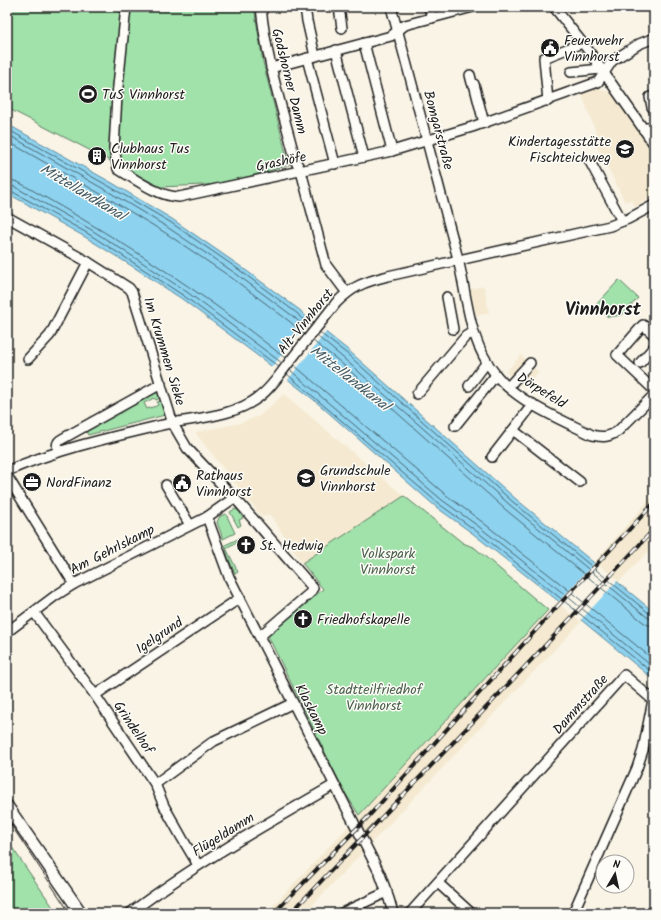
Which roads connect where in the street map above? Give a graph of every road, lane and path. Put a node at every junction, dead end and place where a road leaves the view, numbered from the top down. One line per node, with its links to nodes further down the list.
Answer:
1 (126, 7): 33 (street, Grashöfe)
2 (261, 7): 17 (street, Godshorner Damm)
3 (305, 7): 16 (street)
4 (339, 7): 10 (street)
5 (391, 7): 11 (street, Bomgarstraße)
6 (429, 7): 9 (street)
7 (554, 7): 14 (street)
8 (469, 8): 9 (street)
9 (432, 18): 11 (street)
10 (342, 28)
11 (398, 30): 13 (street); 27 (street, Bomgarstraße)
12 (654, 38): 18 (street, Grashöfe)
13 (364, 43): 15 (street); 29 (street)
14 (582, 43): 18 (street); 22 (street)
15 (336, 50): 16 (street); 30 (street)
16 (311, 57): 17 (street); 32 (street)
17 (271, 68): 33 (street, Godshorner Damm)
18 (602, 71): 19 (street); 22 (street, Grashöfe); 26 (street)
19 (571, 72)
20 (472, 80): 24 (street)
21 (650, 97): 23 (street)
22 (548, 101): 24 (street, Grashöfe)
23 (654, 108)
24 (484, 123): 27 (street, Grashöfe)
25 (654, 126): 26 (street)
26 (643, 129): 28 (street)
27 (427, 141): 29 (street, Grashöfe); 37 (street, Bomgarstraße)
28 (654, 144)
29 (392, 151): 30 (street, Grashöfe)
30 (364, 157): 32 (street, Grashöfe)
31 (589, 160): 36 (street)
32 (335, 164): 33 (street, Grashöfe)
33 (301, 171): 39 (street, Godshorner Damm)
34 (654, 205): 36 (street, Alt-Vinnhorst)
35 (7, 217): 38 (street, Im Krummen Sieke)
36 (622, 221): 37 (street, Alt-Vinnhorst)
37 (458, 260): 39 (street, Alt-Vinnhorst); 42 (street, Dörpefeld)
38 (88, 262): 45 (street); 50 (street, Im Krummen Sieke)
39 (347, 293): 57 (street, Alt-Vinnhorst)
40 (447, 296): 41 (street)
41 (453, 329)
42 (473, 333): 46 (street, Dörpefeld); 54 (street)
43 (654, 335): 53 (street)
44 (654, 347): 48 (street)
45 (28, 359)
46 (487, 362): 49 (street, Dörpefeld); 51 (street)
47 (530, 363): 52 (street)
48 (640, 363)
49 (496, 375): 52 (street, Dörpefeld); 58 (street)
50 (161, 384): 57 (street, Im Krummen Sieke); 60 (street)
51 (469, 386)
52 (508, 387): 56 (street, Dörpefeld)
53 (654, 390)
54 (417, 394)
55 (654, 395): 56 (street, Dörpefeld)
56 (534, 404): 59 (street)
57 (173, 424): 60 (street, Alt-Vinnhorst); 66 (street, Im Krummen Sieke)
58 (455, 426)
59 (513, 430): 61 (street); 64 (street)
60 (58, 452): 62 (street, Alt-Vinnhorst)
61 (492, 457)
62 (7, 471)
63 (7, 476): 69 (street)
64 (580, 482)
65 (166, 484): 68 (street)
66 (234, 498): 67 (street, Am Gehrlskamp); 73 (street, Im Krummen Sieke)
67 (208, 517): 68 (street, Am Gehrlskamp); 70 (street, Klaskamp)
68 (190, 525): 69 (street, Am Gehrlskamp)
69 (74, 584): 71 (street, Am Gehrlskamp)
70 (240, 598): 73 (street, Klaskamp); 74 (street, Igelgrund)
71 (34, 612): 72 (street, Am Gehrlskamp); 74 (street, Grindelhof)
72 (7, 632)
73 (260, 636): 75 (street, Klaskamp)
74 (95, 695): 76 (street, Grindelhof)
75 (293, 703): 76 (street); 77 (street, Klaskamp)
76 (155, 784): 79 (street, Grindelhof)
77 (334, 785): 79 (street, Flügeldamm); 81 (street, Klaskamp)
78 (7, 806): 82 (main road)
79 (198, 865): 83 (street, Flügeldamm)
80 (438, 883): 86 (street, Dammstraße); 87 (street); 88 (street, Dammstraße)
81 (386, 892): 84 (street); 85 (street, Klaskamp)
82 (81, 913)
83 (130, 913)
84 (342, 913)
85 (393, 913)
86 (410, 913)
87 (471, 913)
88 (573, 913)

